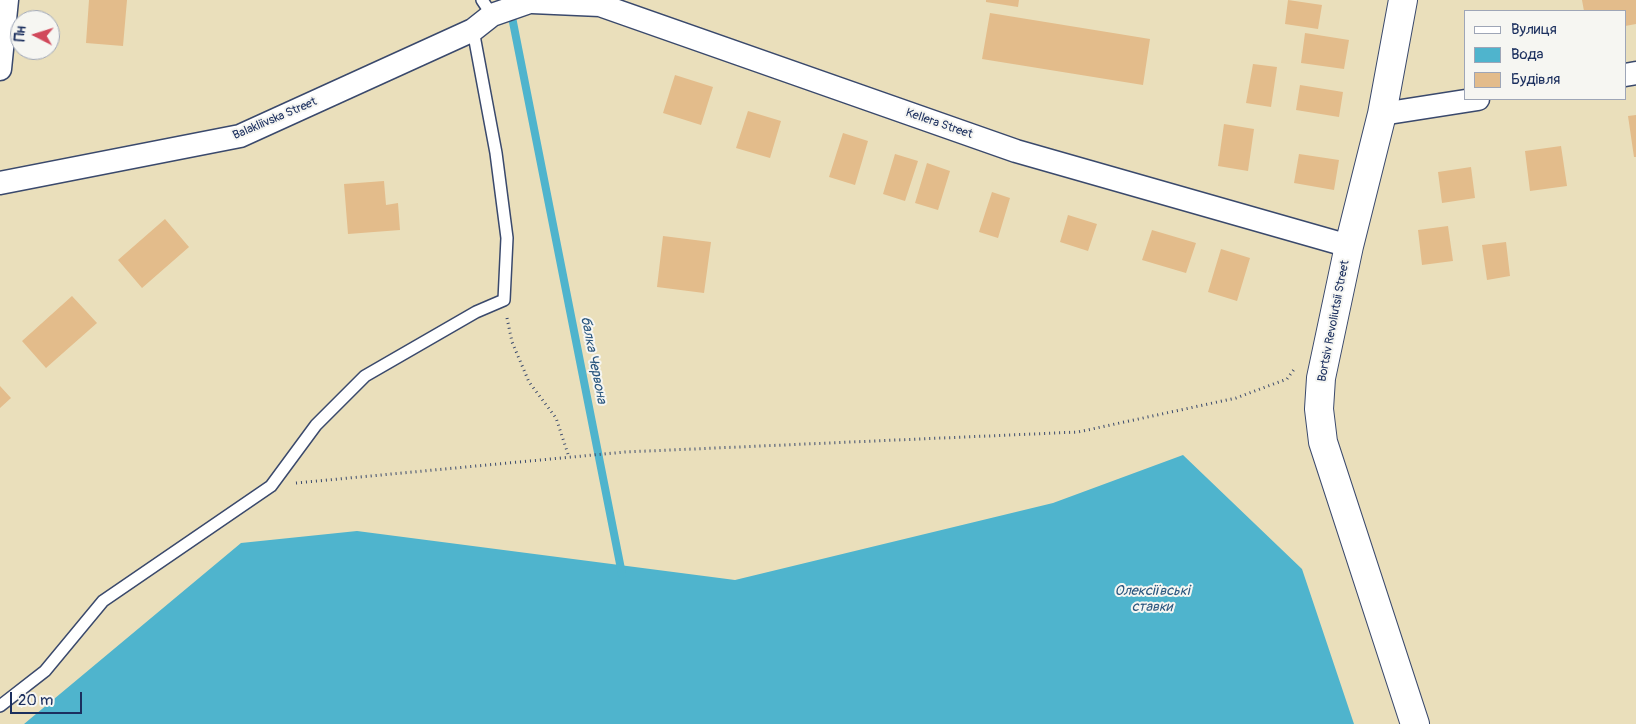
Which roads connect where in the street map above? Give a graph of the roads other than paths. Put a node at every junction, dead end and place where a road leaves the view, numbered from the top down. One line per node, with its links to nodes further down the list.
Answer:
1 (7, 0): 6 (street)
2 (1403, 0): 8 (street, Bortsiv Revoliutsii Street)
3 (534, 1): 4 (street, Balakliivska Street); 10 (street, Kellera Street)
4 (487, 7): 5 (street, Balakliivska Street)
5 (473, 30): 9 (street, Balakliivska Street); 11 (lane)
6 (0, 69)
7 (1472, 100): 8 (street)
8 (1382, 114): 10 (street, Bortsiv Revoliutsii Street)
9 (0, 183)
10 (1349, 246): 12 (street, Bortsiv Revoliutsii Street)
11 (0, 706)
12 (1415, 724)

